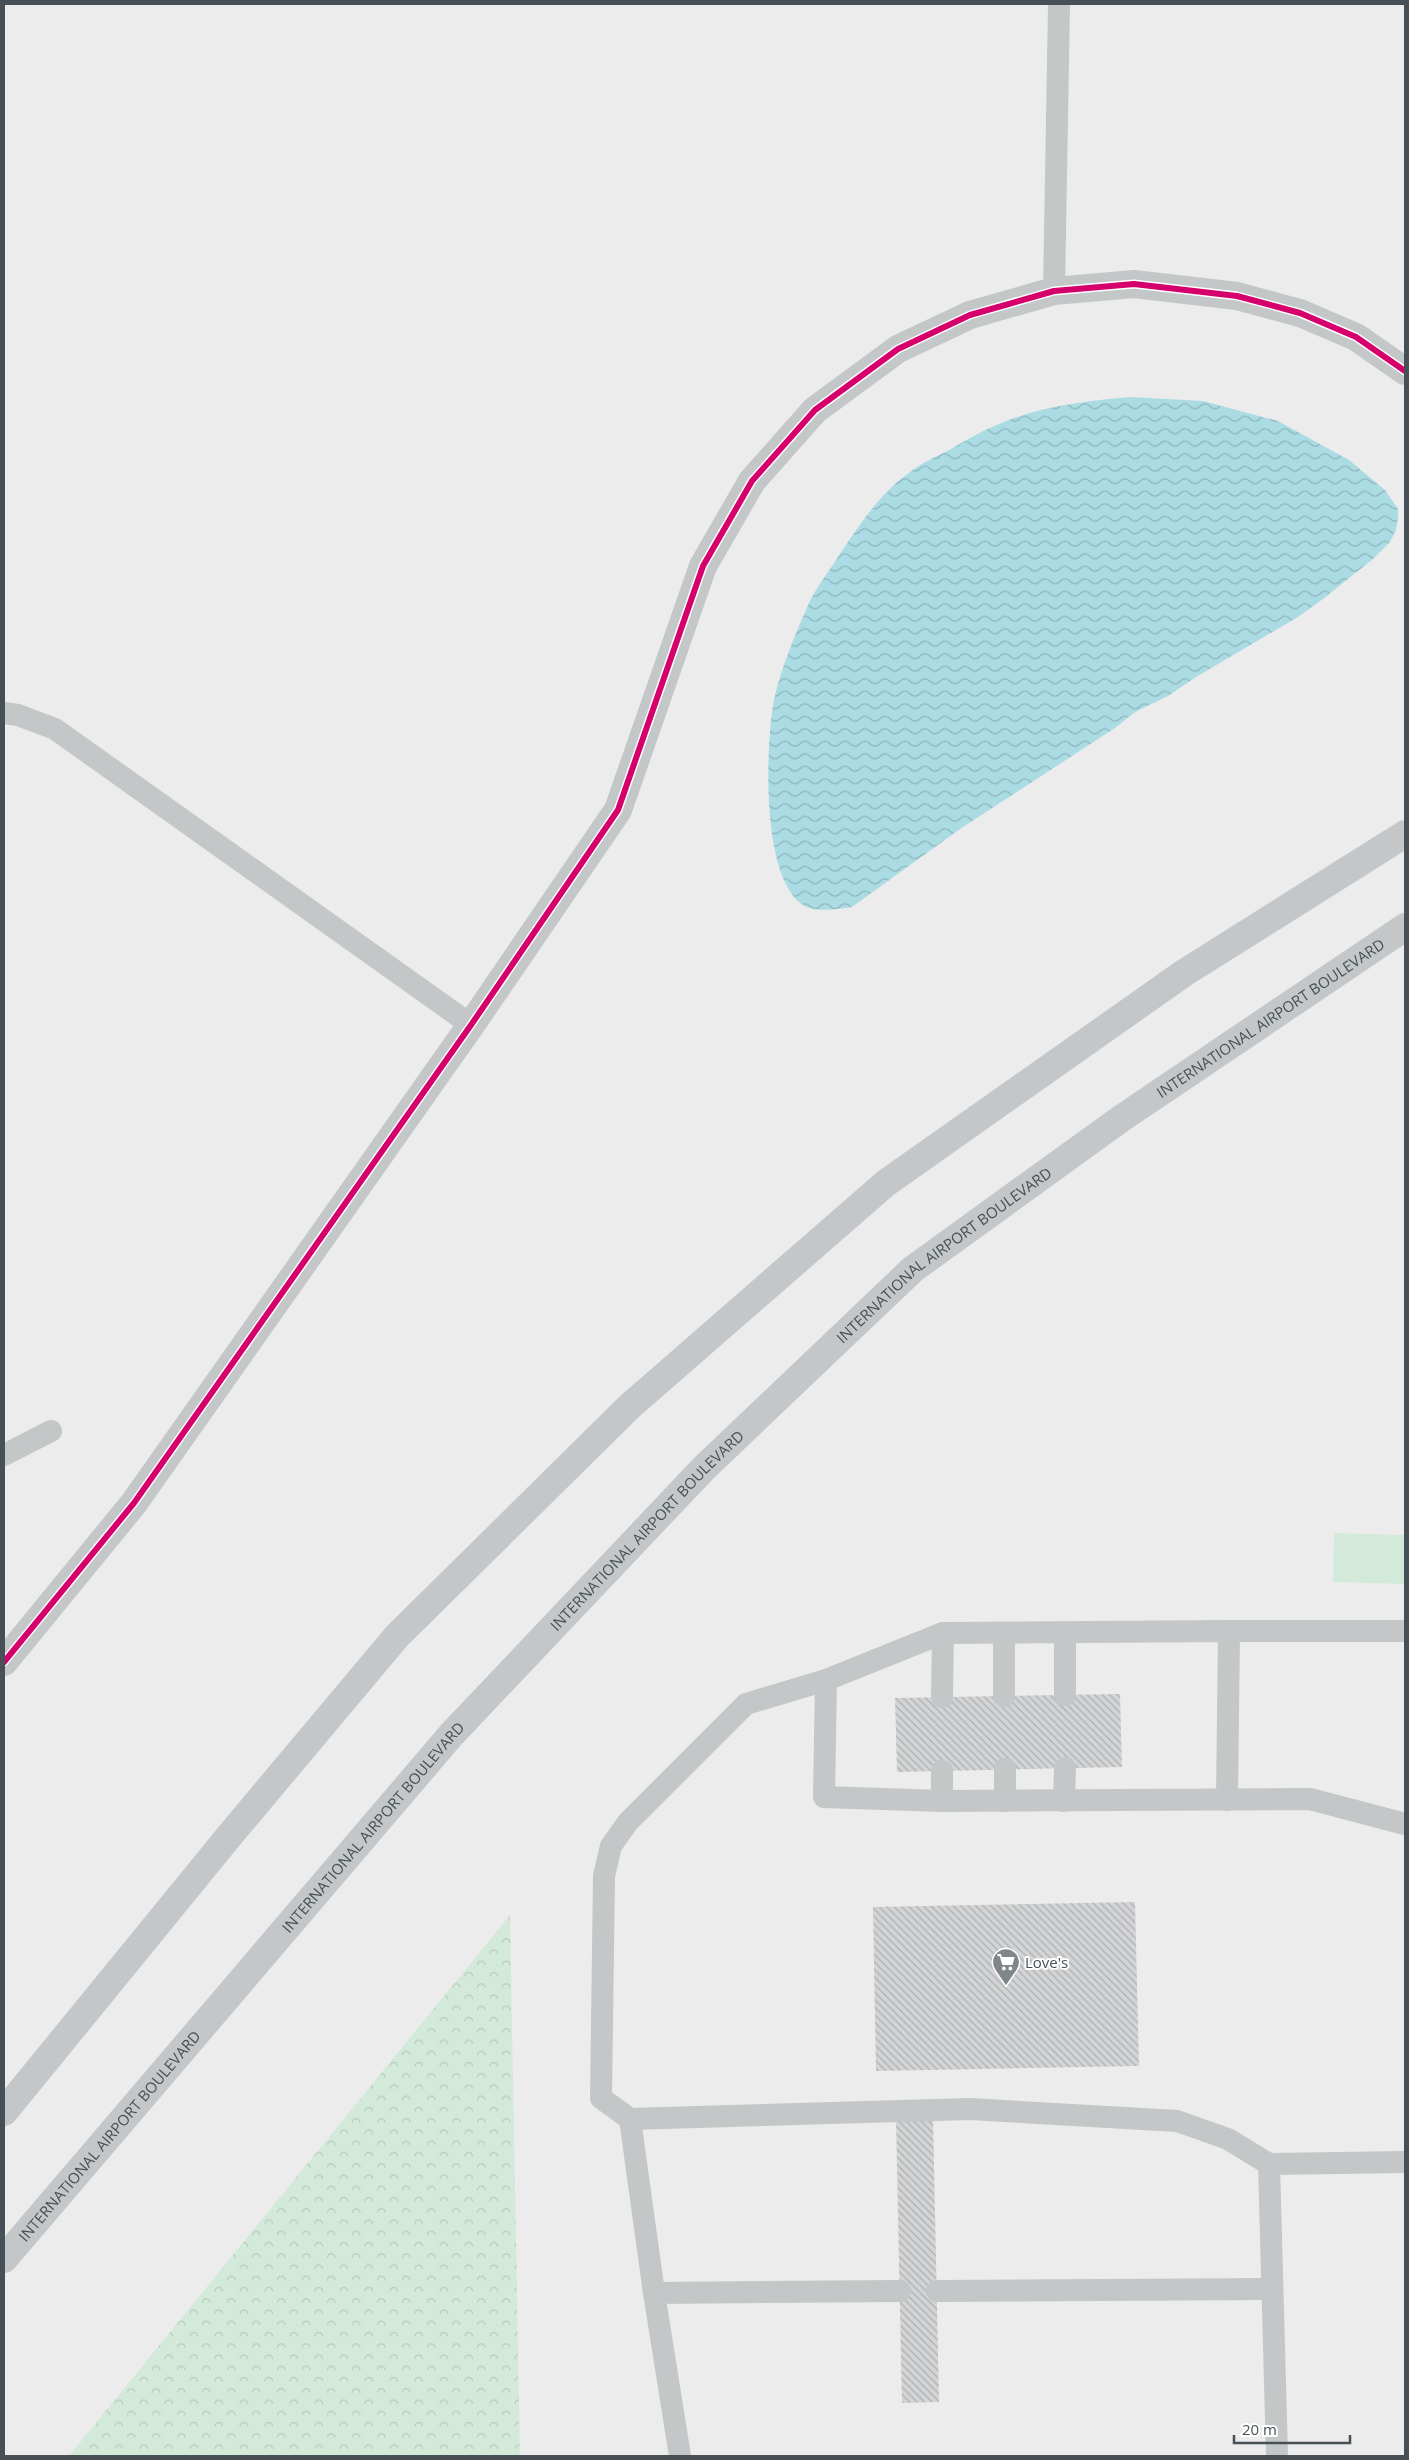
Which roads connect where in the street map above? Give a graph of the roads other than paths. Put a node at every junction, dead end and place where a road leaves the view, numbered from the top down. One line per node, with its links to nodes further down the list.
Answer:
1 (1059, 4): 2 (lane)
2 (1054, 292): 3 (street); 7 (street)
3 (1405, 371)
4 (4, 713): 7 (lane)
5 (1405, 834): 28 (main road)
6 (1405, 927): 32 (main road, INTERNATIONAL AIRPORT BOULEVARD)
7 (472, 1025): 15 (street)
8 (51, 1431): 9 (lane)
9 (4, 1455)
10 (1229, 1631): 11 (lane); 14 (lane); 23 (lane)
11 (1405, 1631)
12 (943, 1633): 13 (lane); 16 (lane); 19 (lane)
13 (1004, 1633): 14 (lane); 18 (lane)
14 (1065, 1633): 17 (lane)
15 (4, 1662)
16 (826, 1680): 24 (lane); 29 (lane)
17 (1065, 1695)
18 (1004, 1696)
19 (942, 1697)
20 (1065, 1768): 26 (lane)
21 (1005, 1769): 25 (lane)
22 (942, 1770): 24 (lane)
23 (1227, 1800): 26 (lane); 27 (lane)
24 (942, 1801): 25 (lane)
25 (1005, 1801): 26 (lane)
26 (1064, 1801)
27 (1405, 1824)
28 (4, 2112)
29 (630, 2119): 31 (lane); 36 (lane)
30 (1405, 2162): 31 (lane)
31 (1269, 2164): 33 (lane)
32 (4, 2259)
33 (1272, 2289): 35 (lane); 38 (lane)
34 (900, 2291): 36 (lane)
35 (936, 2291)
36 (654, 2293): 37 (lane)
37 (680, 2456)
38 (1277, 2456)

